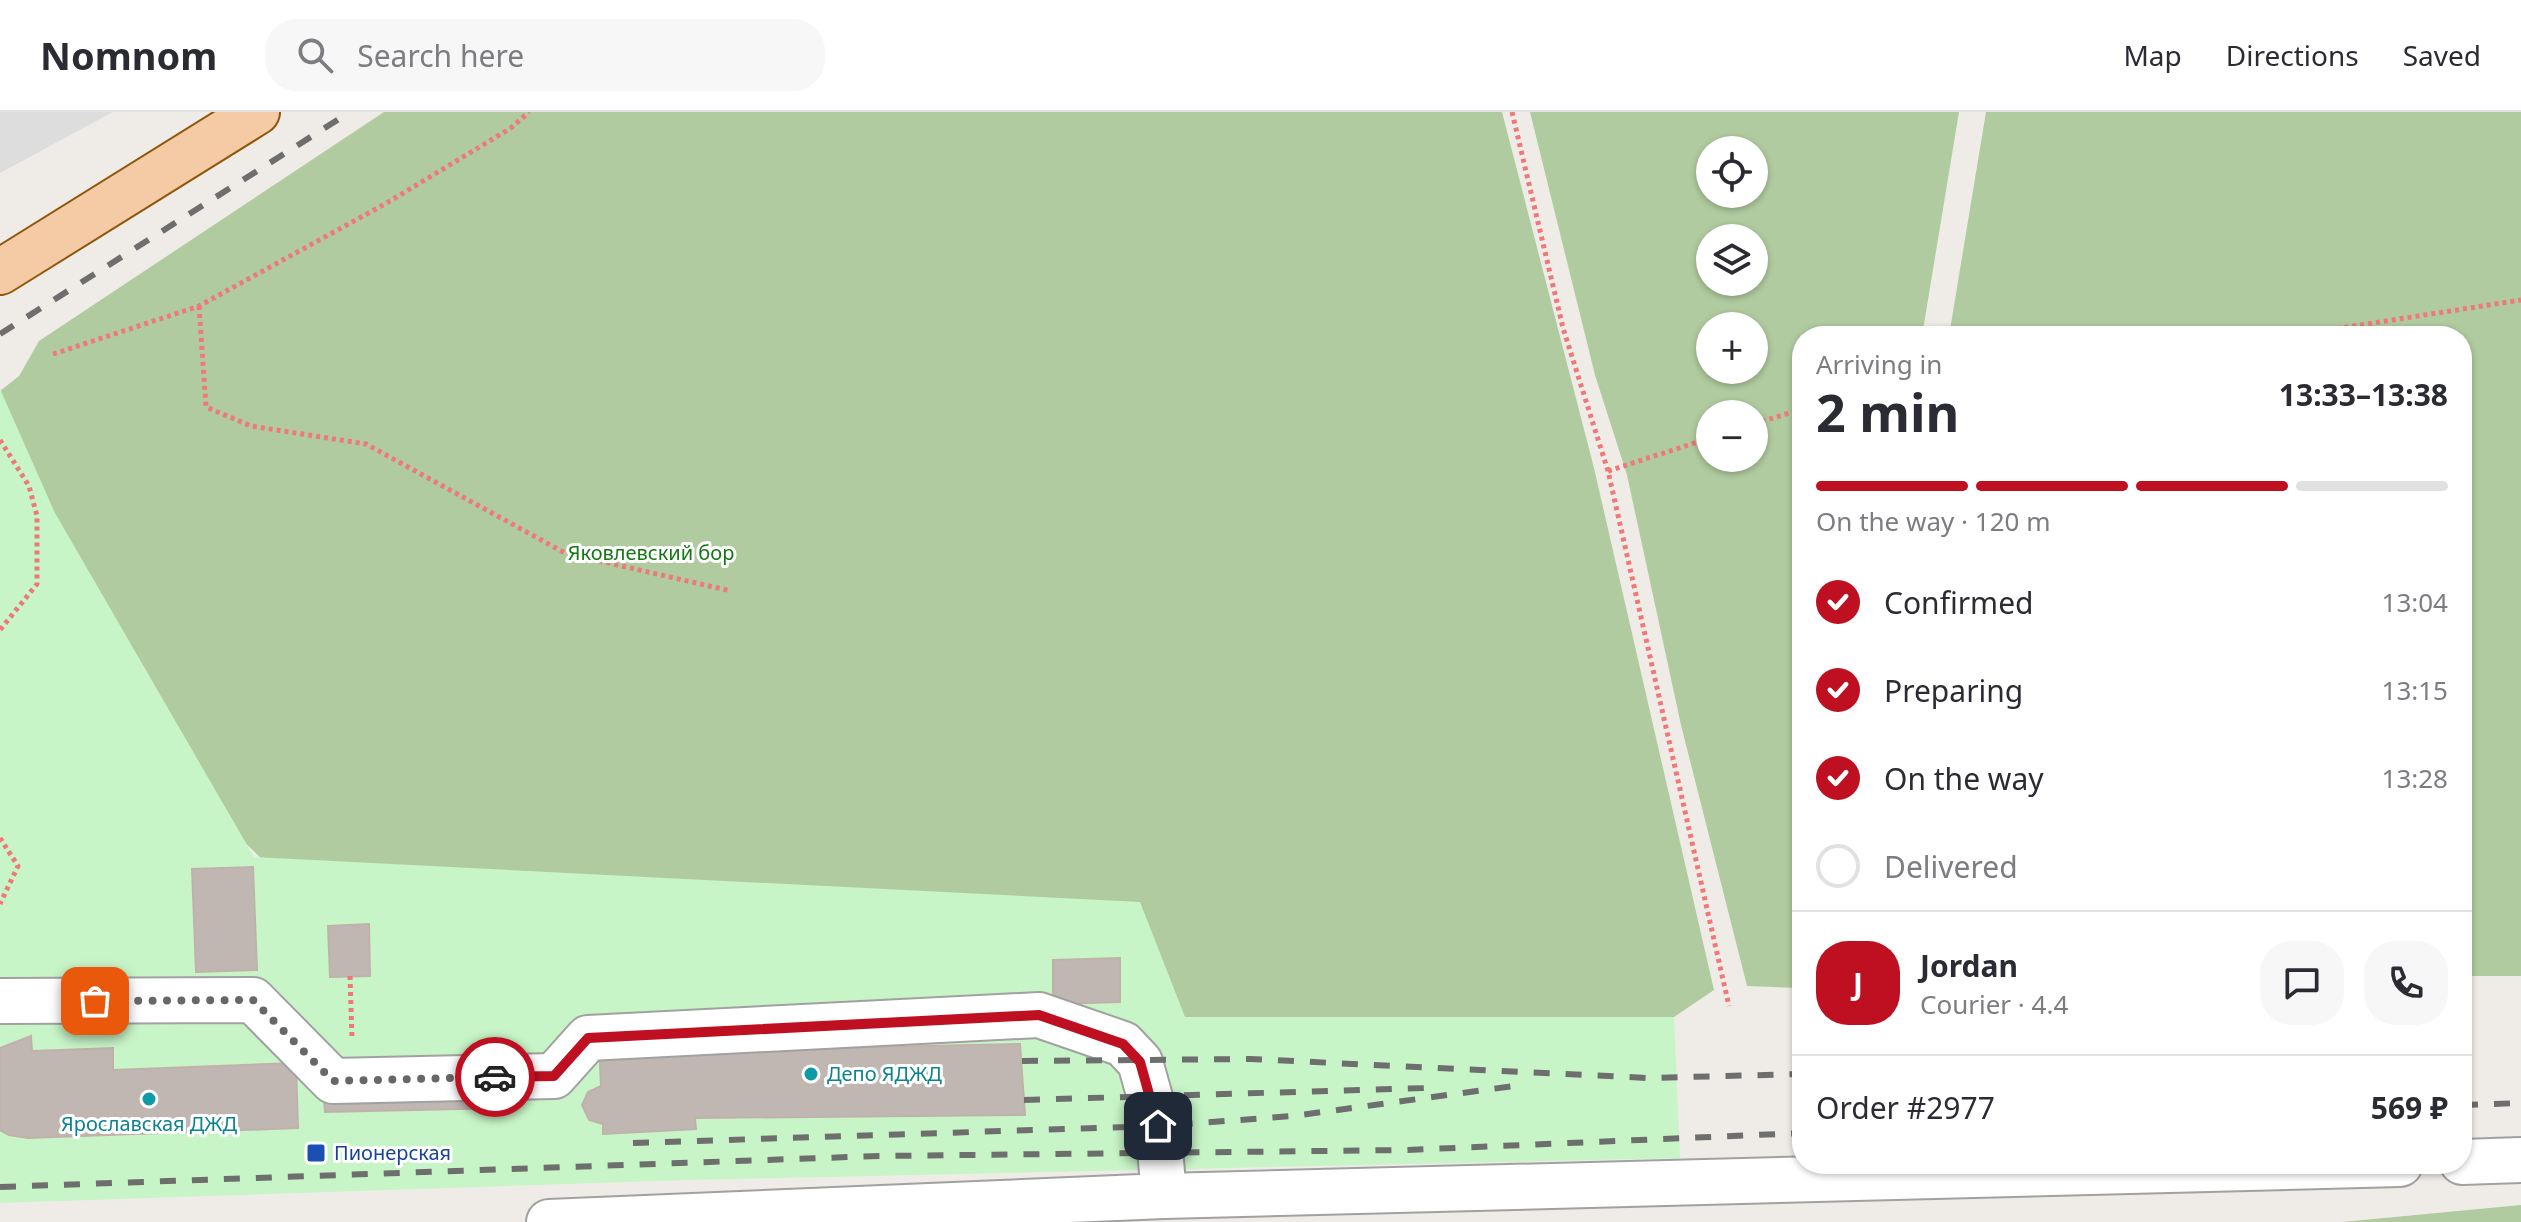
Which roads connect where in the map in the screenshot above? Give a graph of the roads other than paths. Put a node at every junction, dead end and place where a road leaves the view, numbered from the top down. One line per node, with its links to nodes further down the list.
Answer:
1 (257, 112): 2 (main road)
2 (0, 272)
3 (0, 1001): 7 (street)
4 (2521, 1160): 5 (street)
5 (2472, 1162)
6 (2014, 1174): 7 (street)
7 (1164, 1196): 8 (street)
8 (549, 1222)

